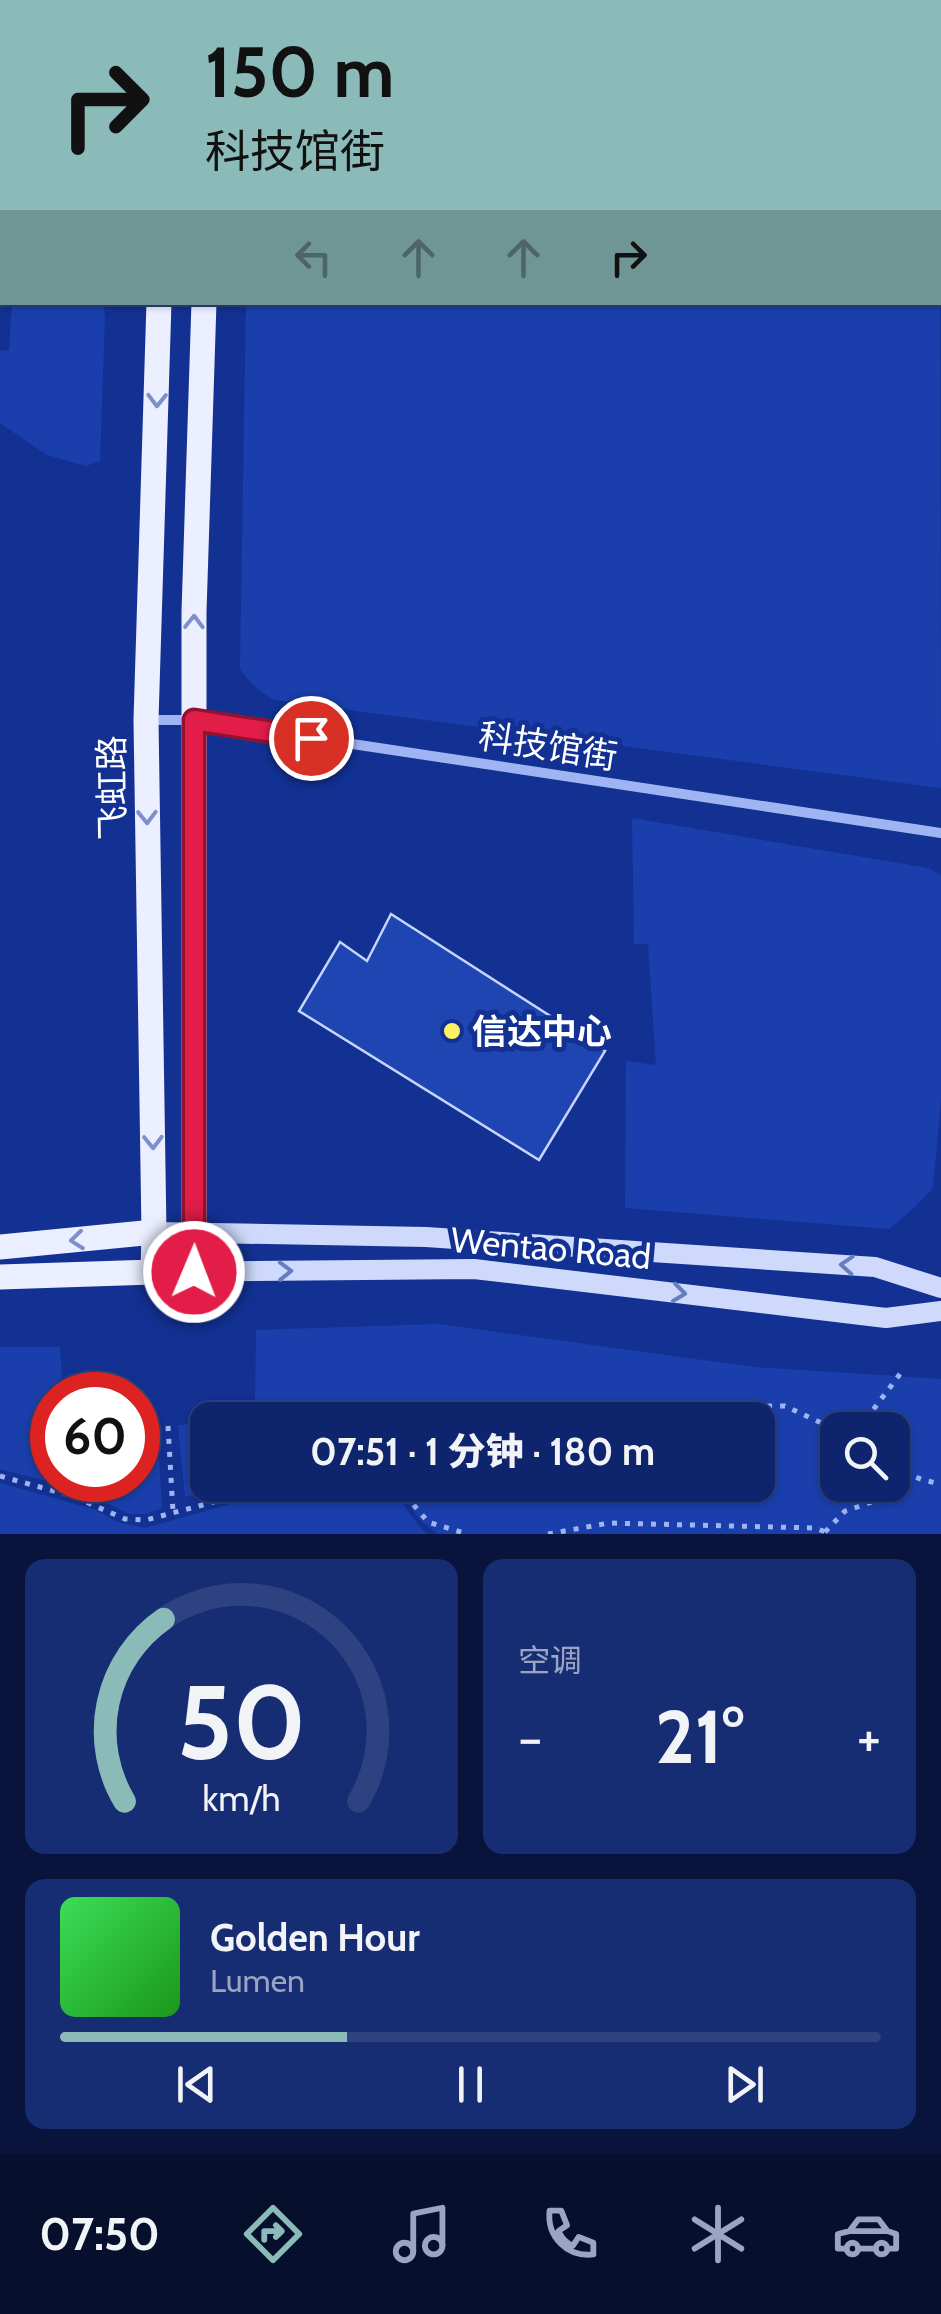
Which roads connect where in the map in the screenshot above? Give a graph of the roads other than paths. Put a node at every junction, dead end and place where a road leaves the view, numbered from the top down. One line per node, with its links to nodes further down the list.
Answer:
1 (159, 305): 3 (main road, 飞虹路, one-way to 3)
2 (204, 305): 4 (main road, one-way to 2)
3 (146, 720): 4 (street, 科技馆街); 6 (main road, 飞虹路, one-way to 6)
4 (194, 720): 5 (street, 科技馆街); 7 (main road)
5 (941, 833)
6 (154, 1232): 7 (main road, Wentao Road); 8 (main road, one-way to 8); 9 (main road, 飞虹路)
7 (195, 1232): 10 (main road); 12 (main road, Wentao Road, one-way to 7)
8 (0, 1247)
9 (153, 1272): 10 (main road, Wentao Road); 11 (main road)
10 (194, 1272): 13 (main road, Wentao Road, one-way to 13)
11 (0, 1278)
12 (941, 1288)
13 (941, 1310)

